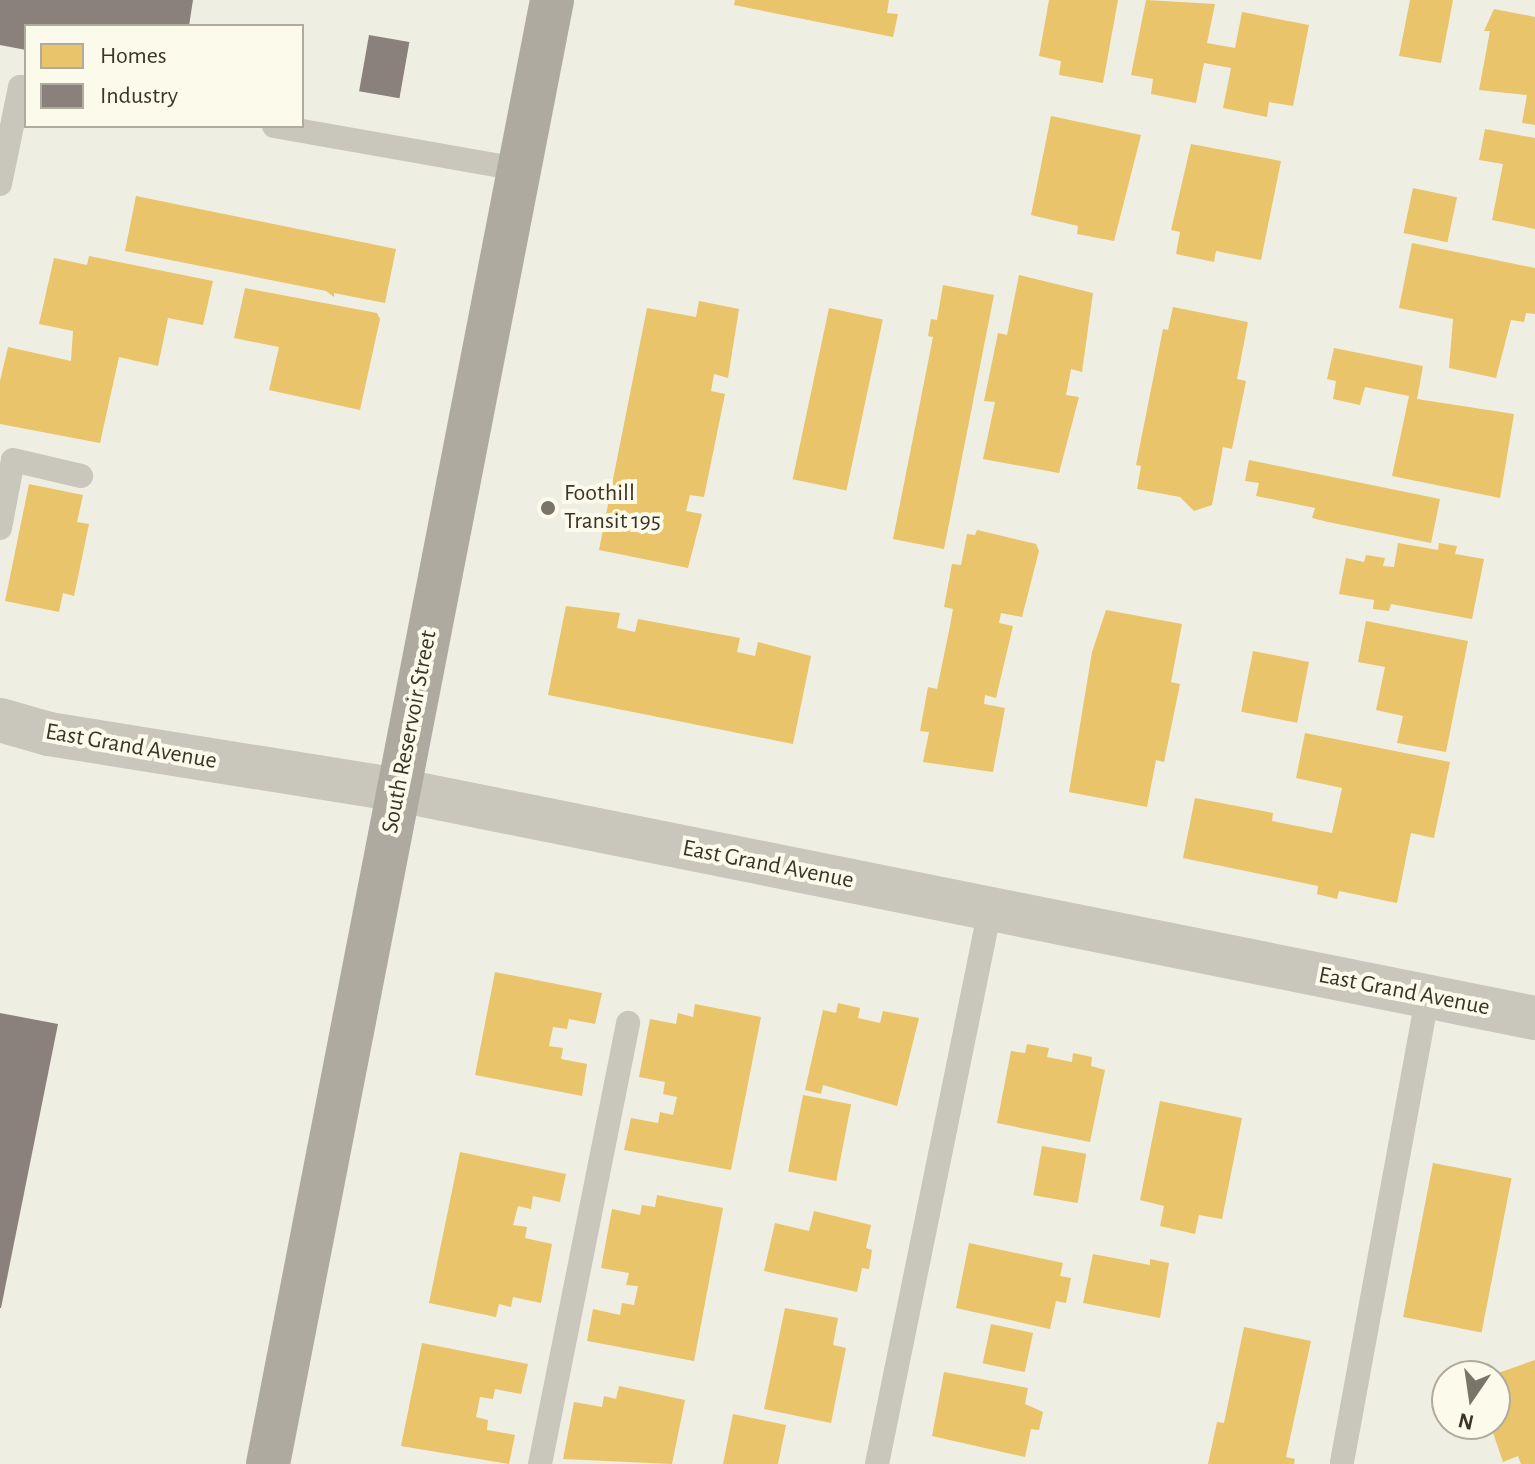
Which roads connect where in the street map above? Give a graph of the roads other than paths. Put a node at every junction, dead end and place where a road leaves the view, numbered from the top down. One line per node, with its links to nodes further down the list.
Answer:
1 (552, 0): 4 (main road, South Reservoir Street)
2 (24, 87): 5 (lane)
3 (285, 128): 4 (lane)
4 (517, 169): 9 (main road, South Reservoir Street)
5 (0, 184)
6 (81, 476): 7 (lane)
7 (0, 528)
8 (0, 720): 9 (street, East Grand Avenue)
9 (398, 790): 10 (street, East Grand Avenue); 15 (main road, South Reservoir Street)
10 (990, 909): 11 (street, East Grand Avenue); 17 (lane)
11 (1427, 997): 12 (street, East Grand Avenue); 14 (lane)
12 (1535, 1018)
13 (628, 1023): 16 (lane)
14 (1342, 1462)
15 (268, 1464)
16 (540, 1464)
17 (877, 1464)

